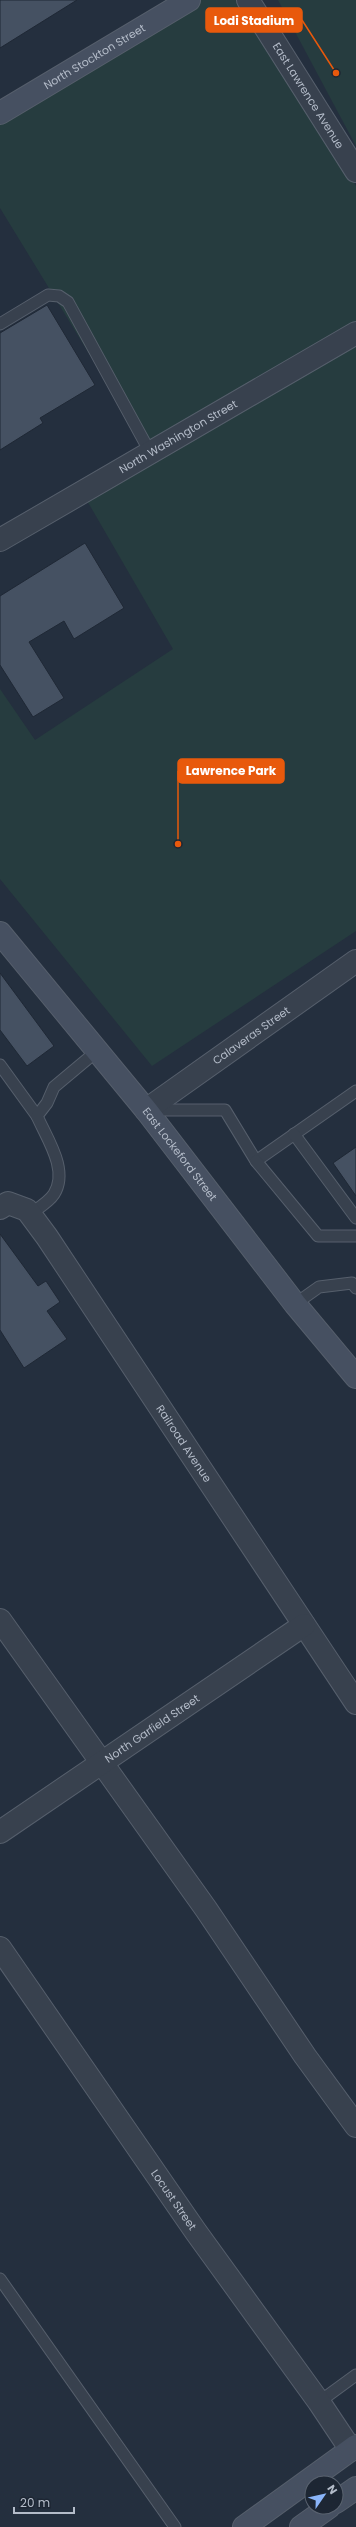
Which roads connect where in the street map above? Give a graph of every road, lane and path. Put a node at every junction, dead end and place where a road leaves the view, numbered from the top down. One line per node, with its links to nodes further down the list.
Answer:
1 (248, 0): 4 (street, East Lawrence Avenue)
2 (176, 3): 3 (street, North Stockton Street)
3 (0, 113)
4 (356, 171)
5 (0, 324): 7 (lane)
6 (356, 333): 7 (street, North Washington Street)
7 (150, 452): 8 (street, North Washington Street)
8 (0, 540)
9 (0, 933): 11 (street, East Lockeford Street)
10 (356, 961): 14 (street, Calaveras Street)
11 (97, 1051): 14 (street, East Lockeford Street); 15 (lane)
12 (0, 1065): 15 (lane)
13 (356, 1091): 16 (lane)
14 (146, 1110): 17 (lane); 23 (street, East Lockeford Street)
15 (37, 1116): 19 (lane)
16 (294, 1134): 17 (lane); 20 (lane)
17 (256, 1161): 21 (lane)
18 (0, 1208): 19 (street, Railroad Avenue)
19 (30, 1214): 26 (street, Railroad Avenue)
20 (356, 1218)
21 (356, 1236)
22 (356, 1288): 23 (lane)
23 (295, 1304): 24 (street, East Lockeford Street)
24 (356, 1377)
25 (0, 1620): 28 (street)
26 (304, 1625): 27 (street, Railroad Avenue); 28 (street, North Garfield Street)
27 (356, 1703)
28 (101, 1763): 29 (street, North Garfield Street); 31 (street)
29 (0, 1832)
30 (0, 1948): 34 (street, Locust Street)
31 (356, 2126)
32 (0, 2279): 39 (lane)
33 (356, 2376): 34 (lane)
34 (319, 2402): 35 (street, Locust Street)
35 (353, 2448): 40 (street)
36 (356, 2488): 37 (street)
37 (344, 2496)
38 (318, 2515): 41 (street)
39 (175, 2527)
40 (244, 2527)
41 (301, 2527)

